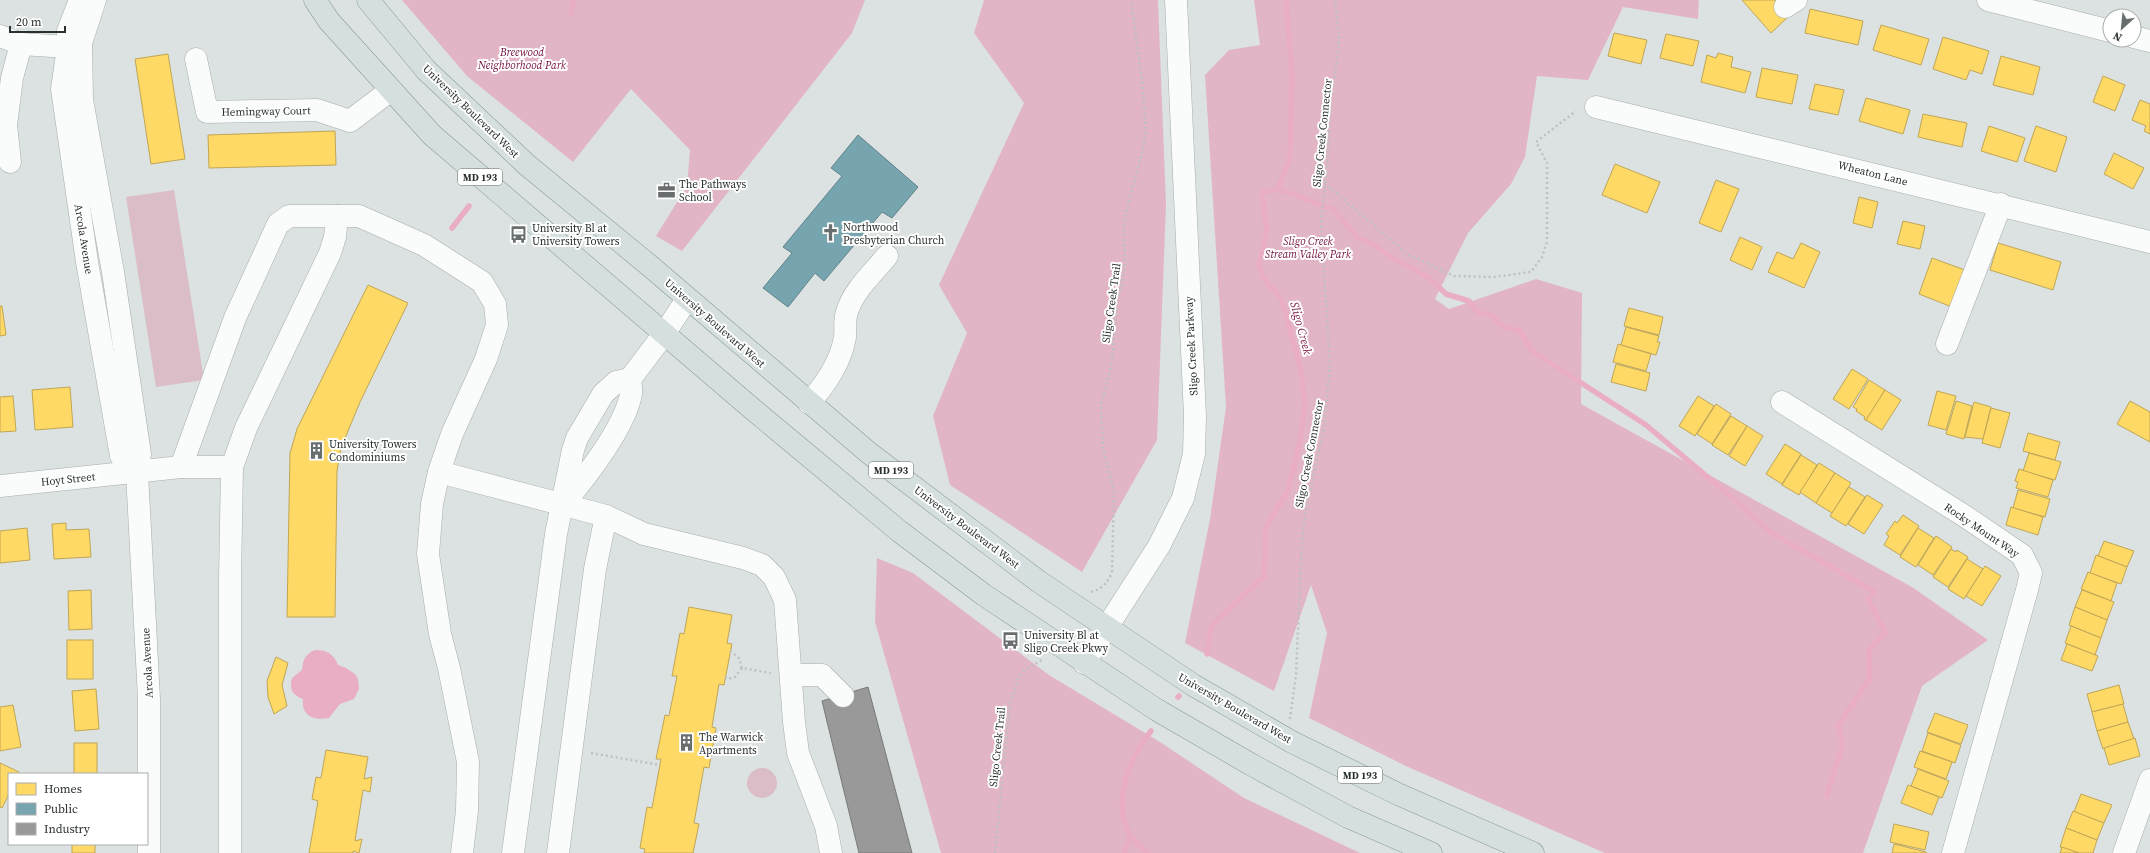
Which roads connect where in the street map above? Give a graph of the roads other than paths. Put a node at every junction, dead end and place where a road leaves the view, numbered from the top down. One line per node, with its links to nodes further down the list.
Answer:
1 (80, 0): 11 (street, Arcola Avenue)
2 (95, 0): 29 (street, Arcola Avenue)
3 (315, 0): 13 (main road, MD 193)
4 (368, 0): 21 (main road, University Boulevard West / MD 193)
5 (1176, 0): 34 (street, Sligo Creek Parkway)
6 (1988, 0): 7 (street)
7 (2043, 7): 8 (street)
8 (2102, 28)
9 (0, 36): 10 (street)
10 (21, 44): 11 (street); 15 (street)
11 (68, 46): 29 (street, Arcola Avenue)
12 (196, 59): 13 (street, Hemingway Court)
13 (391, 90): 22 (main road, MD 193)
14 (1596, 107): 17 (street, Wheaton Lane)
15 (3, 125): 16 (street)
16 (10, 162)
17 (2001, 204): 19 (street, Wheaton Lane); 23 (street)
18 (337, 216): 27 (street); 28 (street); 30 (street)
19 (2150, 242)
20 (888, 256): 26 (street)
21 (687, 299): 22 (street); 26 (main road, University Boulevard West / MD 193)
22 (664, 334): 24 (street); 35 (main road, MD 193)
23 (1947, 344)
24 (630, 378): 32 (street); 32 (street)
25 (1782, 402): 47 (street, Rocky Mount Way)
26 (809, 403): 34 (main road, University Boulevard West / MD 193)
27 (180, 467): 28 (street, Hoyt Street); 29 (street, Hoyt Street)
28 (232, 467): 40 (street)
29 (137, 472): 31 (street, Hoyt Street); 39 (street, Arcola Avenue)
30 (439, 472): 32 (street); 41 (street)
31 (0, 486)
32 (563, 504): 33 (street); 42 (street)
33 (606, 516): 36 (street); 43 (street)
34 (1106, 628): 35 (street, Sligo Creek Parkway); 46 (main road, University Boulevard West / MD 193)
35 (1084, 663): 45 (main road, MD 193)
36 (791, 675): 37 (street); 44 (street)
37 (843, 696)
38 (2150, 780): 48 (street)
39 (149, 853)
40 (230, 853)
41 (462, 853)
42 (513, 853)
43 (558, 853)
44 (831, 853)
45 (1431, 853)
46 (1533, 853)
47 (1953, 853)
48 (2124, 853)

